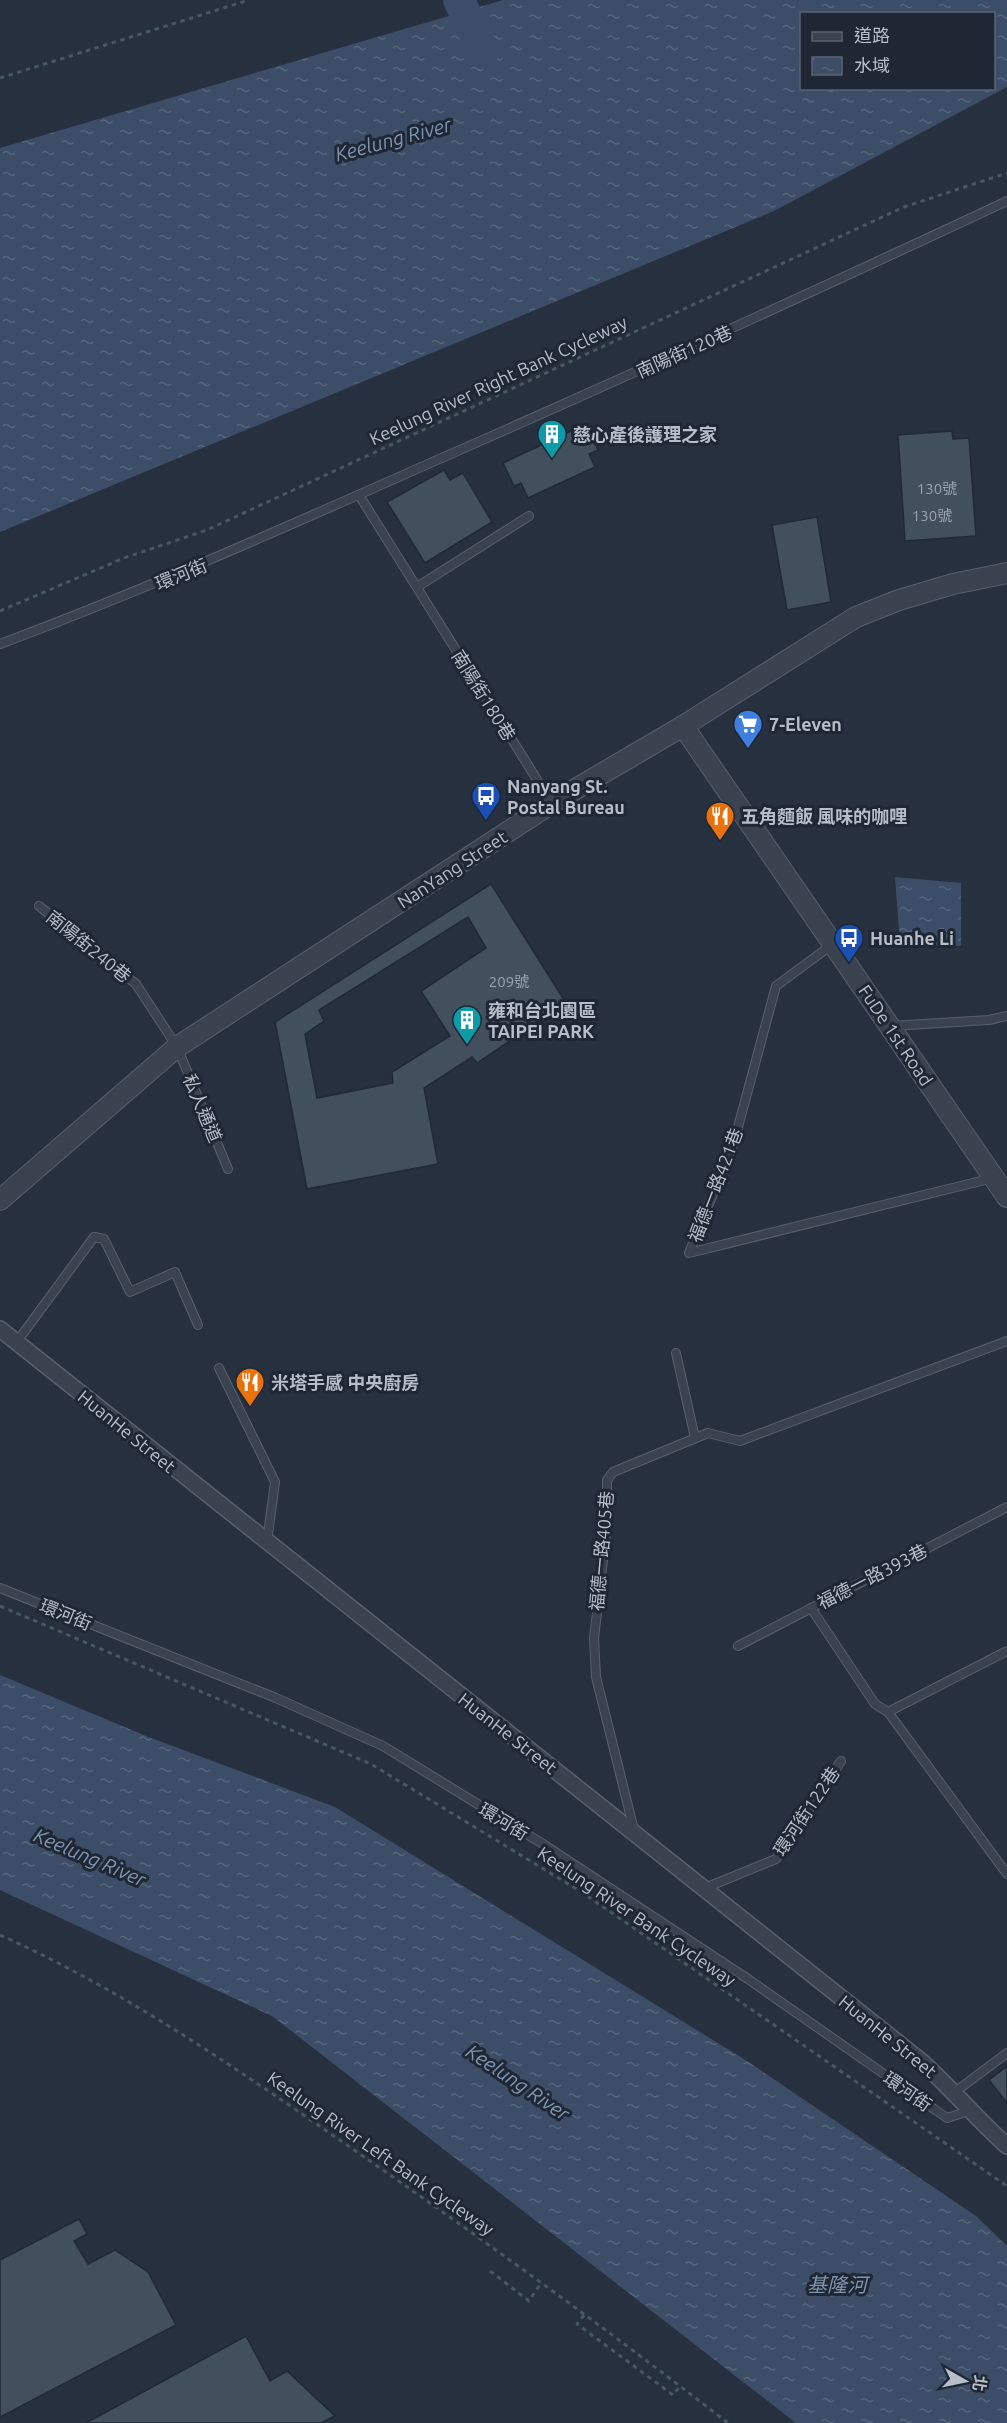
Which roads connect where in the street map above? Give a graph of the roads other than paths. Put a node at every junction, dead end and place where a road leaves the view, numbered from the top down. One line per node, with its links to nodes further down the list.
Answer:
1 (1007, 201): 2 (lane, 南陽街120巷)
2 (359, 495): 5 (lane, 南陽街180巷); 6 (lane, 環河街)
3 (529, 516): 5 (lane)
4 (1007, 573): 7 (street, NanYang Street)
5 (417, 587): 8 (lane, 南陽街180巷)
6 (0, 644)
7 (683, 726): 8 (street, NanYang Street); 10 (street, FuDe 1st Road)
8 (552, 803): 13 (street, NanYang Street)
9 (39, 906): 13 (lane, 南陽街240巷)
10 (834, 943): 12 (street, FuDe 1st Road); 15 (lane, 福德一路421巷)
11 (1007, 1016): 12 (lane)
12 (889, 1026): 15 (street, FuDe 1st Road)
13 (177, 1047): 14 (lane, 私人通道); 16 (street, NanYang Street)
14 (228, 1169)
15 (994, 1177): 17 (street, FuDe 1st Road)
16 (1, 1194)
17 (1007, 1197)
18 (198, 1325): 21 (lane)
19 (0, 1329): 21 (street, HuanHe Street)
20 (1007, 1341): 24 (lane, 福德一路405巷)
21 (16, 1343): 26 (street, HuanHe Street)
22 (676, 1353): 24 (lane)
23 (219, 1368): 26 (lane)
24 (695, 1438): 33 (lane, 福德一路405巷)
25 (1007, 1507): 28 (lane, 福德一路393巷)
26 (267, 1543): 33 (street, HuanHe Street)
27 (0, 1588): 38 (lane, 環河街)
28 (811, 1608): 29 (lane, 福德一路393巷); 31 (lane)
29 (738, 1646)
30 (1007, 1651): 31 (lane)
31 (888, 1712): 34 (lane)
32 (841, 1761): 35 (lane, 環河街122巷)
33 (634, 1831): 35 (street, HuanHe Street)
34 (1007, 1874)
35 (705, 1888): 37 (street, HuanHe Street)
36 (1007, 2053): 37 (lane)
37 (955, 2092): 38 (street, HuanHe Street)
38 (969, 2111): 39 (street, HuanHe Street)
39 (1007, 2146)

